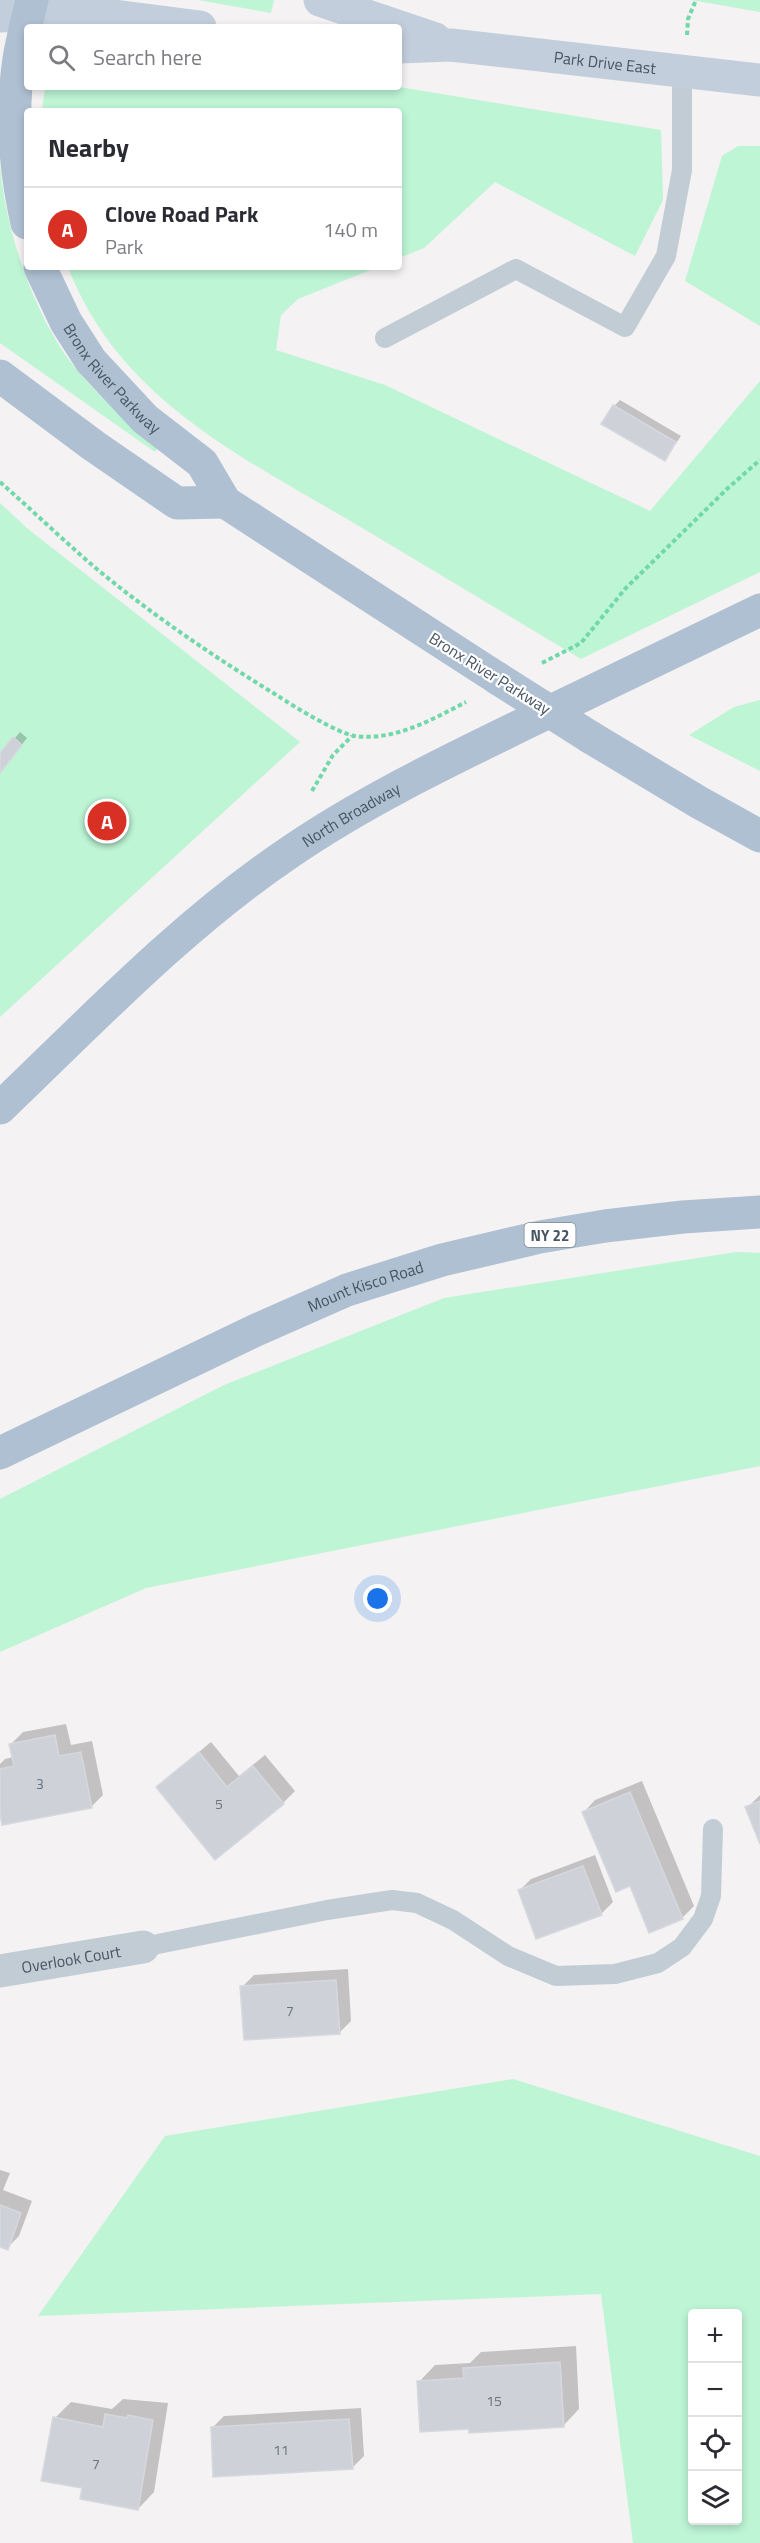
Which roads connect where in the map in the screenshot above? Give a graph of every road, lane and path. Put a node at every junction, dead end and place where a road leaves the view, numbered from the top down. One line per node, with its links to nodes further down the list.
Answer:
1 (320, 0): 4 (street, Park Drive East)
2 (20, 10): 3 (street); 10 (main road)
3 (176, 24)
4 (390, 24)
5 (402, 28): 6 (street, Park Drive East)
6 (451, 45): 7 (street, Park Drive East); 8 (street, Park Drive East)
7 (402, 47)
8 (682, 71): 9 (street, Park Drive East); 12 (lane)
9 (760, 80)
10 (24, 206)
11 (41, 270): 14 (main road, Bronx River Parkway)
12 (385, 338)
13 (0, 376): 14 (main road)
14 (225, 502): 18 (main road, Bronx River Parkway, bridge)
15 (760, 609): 17 (main road, North Broadway)
16 (351, 736): 17 (path)
17 (323, 830): 19 (main road, North Broadway)
18 (760, 836)
19 (0, 1107)
20 (760, 1212): 21 (main road, Mount Kisco Road / NY 22)
21 (0, 1453)
22 (713, 1829): 23 (lane)
23 (142, 1947): 24 (street, Overlook Court)
24 (0, 1971)

